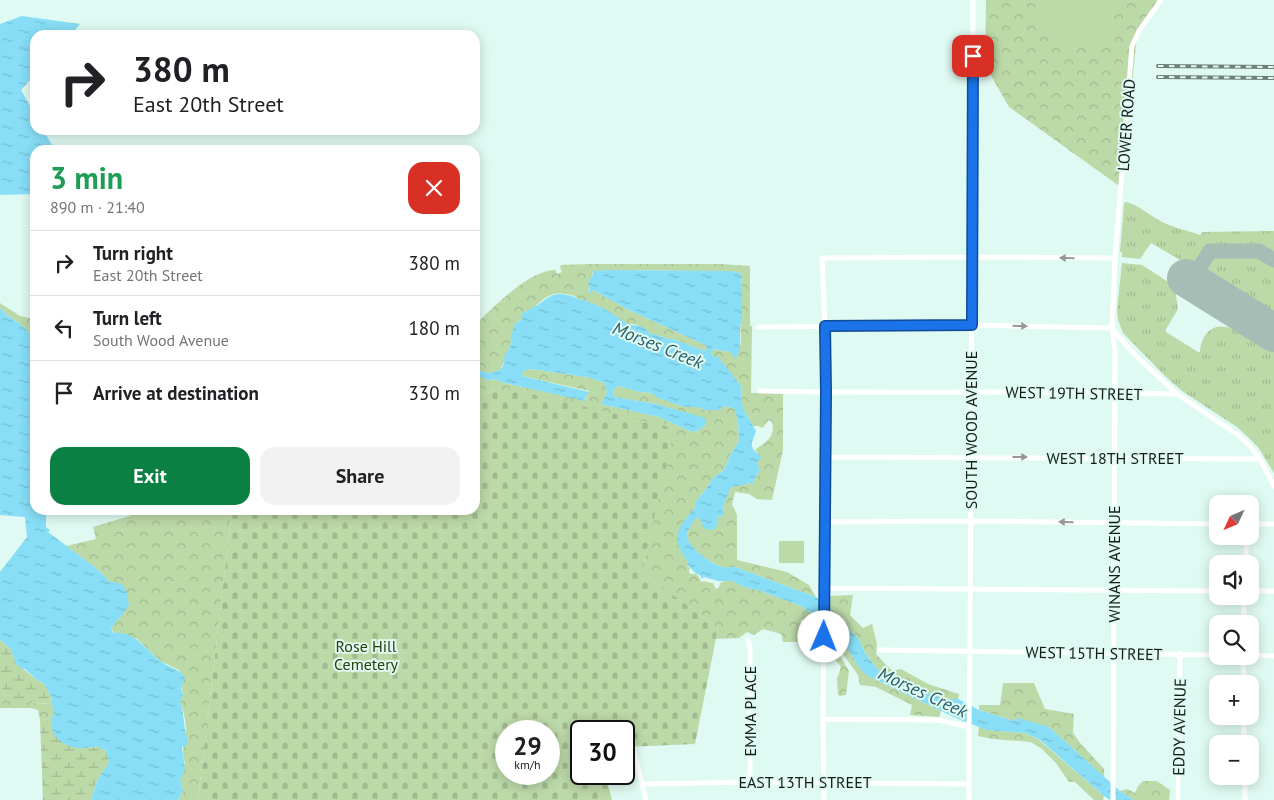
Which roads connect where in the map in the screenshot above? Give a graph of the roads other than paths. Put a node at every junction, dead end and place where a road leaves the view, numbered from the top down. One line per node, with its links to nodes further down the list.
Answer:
1 (973, 0): 3 (street, SOUTH WOOD AVENUE)
2 (1161, 0): 4 (street, LOWER ROAD)
3 (972, 257): 4 (street, one-way to 3); 5 (street, SOUTH WOOD AVENUE); 6 (street)
4 (1116, 258): 8 (street, LOWER ROAD)
5 (972, 325): 6 (street); 8 (street, one-way to 8); 11 (street, SOUTH WOOD AVENUE)
6 (825, 326): 7 (street); 10 (street)
7 (758, 327)
8 (1112, 328): 12 (street, WINANS AVENUE); 13 (street)
9 (760, 391): 10 (street, WEST 19TH STREET)
10 (826, 392): 11 (street, WEST 19TH STREET); 14 (street)
11 (971, 392): 12 (street, WEST 19TH STREET); 15 (street, SOUTH WOOD AVENUE)
12 (1115, 392): 13 (street, WEST 19TH STREET); 16 (street, WINANS AVENUE)
13 (1176, 394): 17 (street)
14 (825, 457): 15 (street, WEST 18TH STREET); 20 (street)
15 (971, 457): 16 (street, WEST 18TH STREET, one-way to 16); 19 (street, SOUTH WOOD AVENUE)
16 (1114, 458): 17 (street, WEST 18TH STREET); 21 (street, WINANS AVENUE)
17 (1260, 459): 18 (street)
18 (1274, 486)
19 (971, 521): 20 (street); 21 (street, one-way to 19); 26 (street, SOUTH WOOD AVENUE)
20 (824, 522): 25 (street)
21 (1114, 523): 22 (street); 27 (street, WINANS AVENUE)
22 (1209, 524)
23 (1259, 524): 24 (street)
24 (1274, 524)
25 (824, 588): 26 (street); 39 (street)
26 (970, 589): 27 (street); 33 (street, SOUTH WOOD AVENUE)
27 (1114, 590): 28 (street); 34 (street, WINANS AVENUE)
28 (1209, 591)
29 (1274, 591): 30 (street)
30 (1259, 592)
31 (748, 640): 42 (street, EMMA PLACE)
32 (880, 650): 33 (street, WEST 15TH STREET)
33 (970, 651): 34 (street, WEST 15TH STREET); 40 (street, SOUTH WOOD AVENUE)
34 (1114, 653): 35 (street, WEST 15TH STREET); 50 (street, WINANS AVENUE)
35 (1180, 653): 36 (street, WEST 15TH STREET); 51 (street, EDDY AVENUE)
36 (1209, 654)
37 (1259, 655): 38 (street)
38 (1274, 656)
39 (823, 719): 40 (street); 43 (street)
40 (969, 726): 45 (street, SOUTH WOOD AVENUE)
41 (635, 757): 44 (street)
42 (750, 782): 43 (street, EAST 13TH STREET); 44 (street, EAST 13TH STREET)
43 (824, 782): 45 (street, EAST 13TH STREET); 48 (street)
44 (641, 784): 47 (street)
45 (970, 784): 49 (street, SOUTH WOOD AVENUE)
46 (1245, 785): 52 (street)
47 (646, 800)
48 (824, 800)
49 (970, 800)
50 (1113, 800)
51 (1178, 800)
52 (1245, 800)

